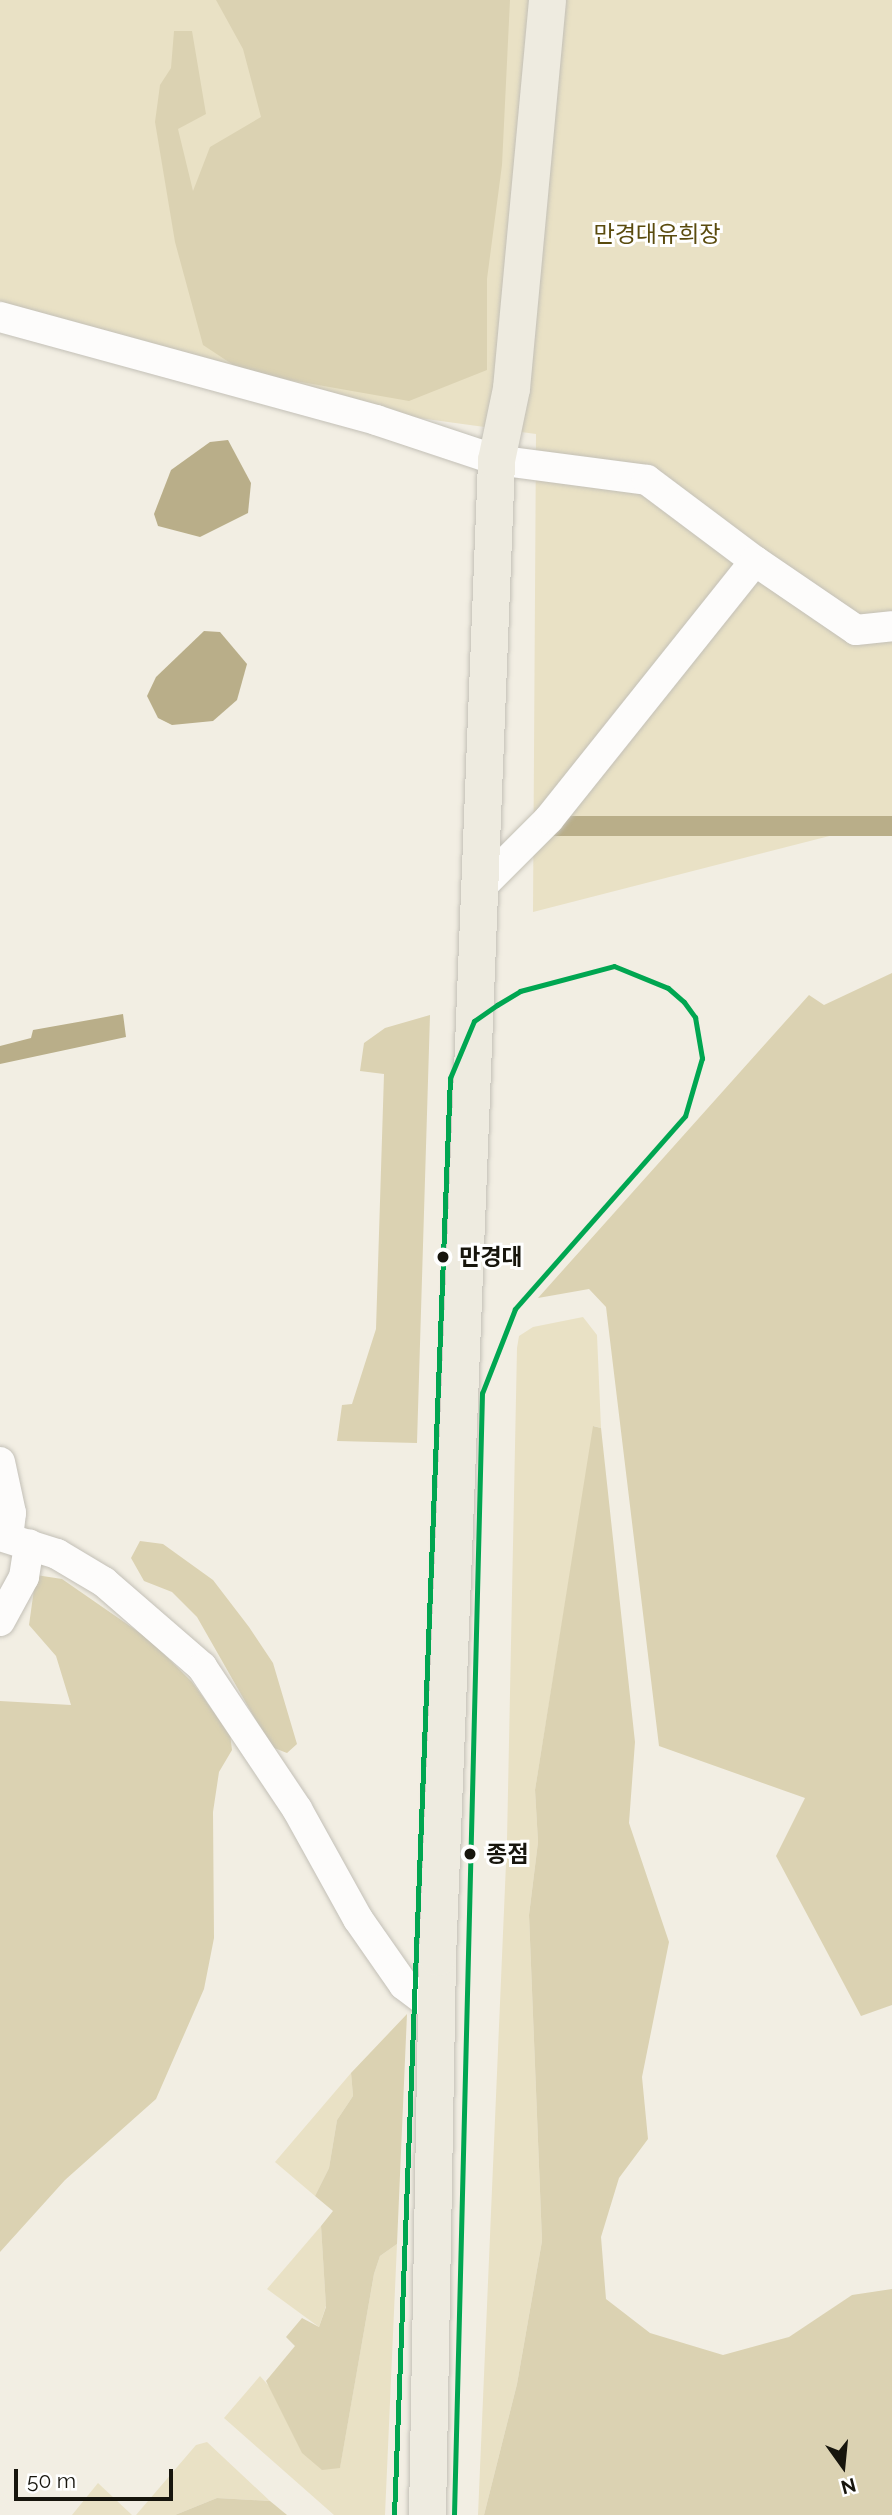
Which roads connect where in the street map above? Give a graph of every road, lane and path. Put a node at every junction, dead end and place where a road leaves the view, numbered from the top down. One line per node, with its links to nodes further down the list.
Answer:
1 (547, 0): 3 (main road)
2 (0, 317): 3 (street)
3 (496, 460): 4 (street); 6 (main road)
4 (755, 561): 5 (street); 6 (street)
5 (892, 626)
6 (479, 889): 10 (main road)
7 (0, 1462): 8 (street)
8 (12, 1539): 9 (street); 10 (street)
9 (0, 1621)
10 (436, 2009): 11 (main road)
11 (427, 2515)

